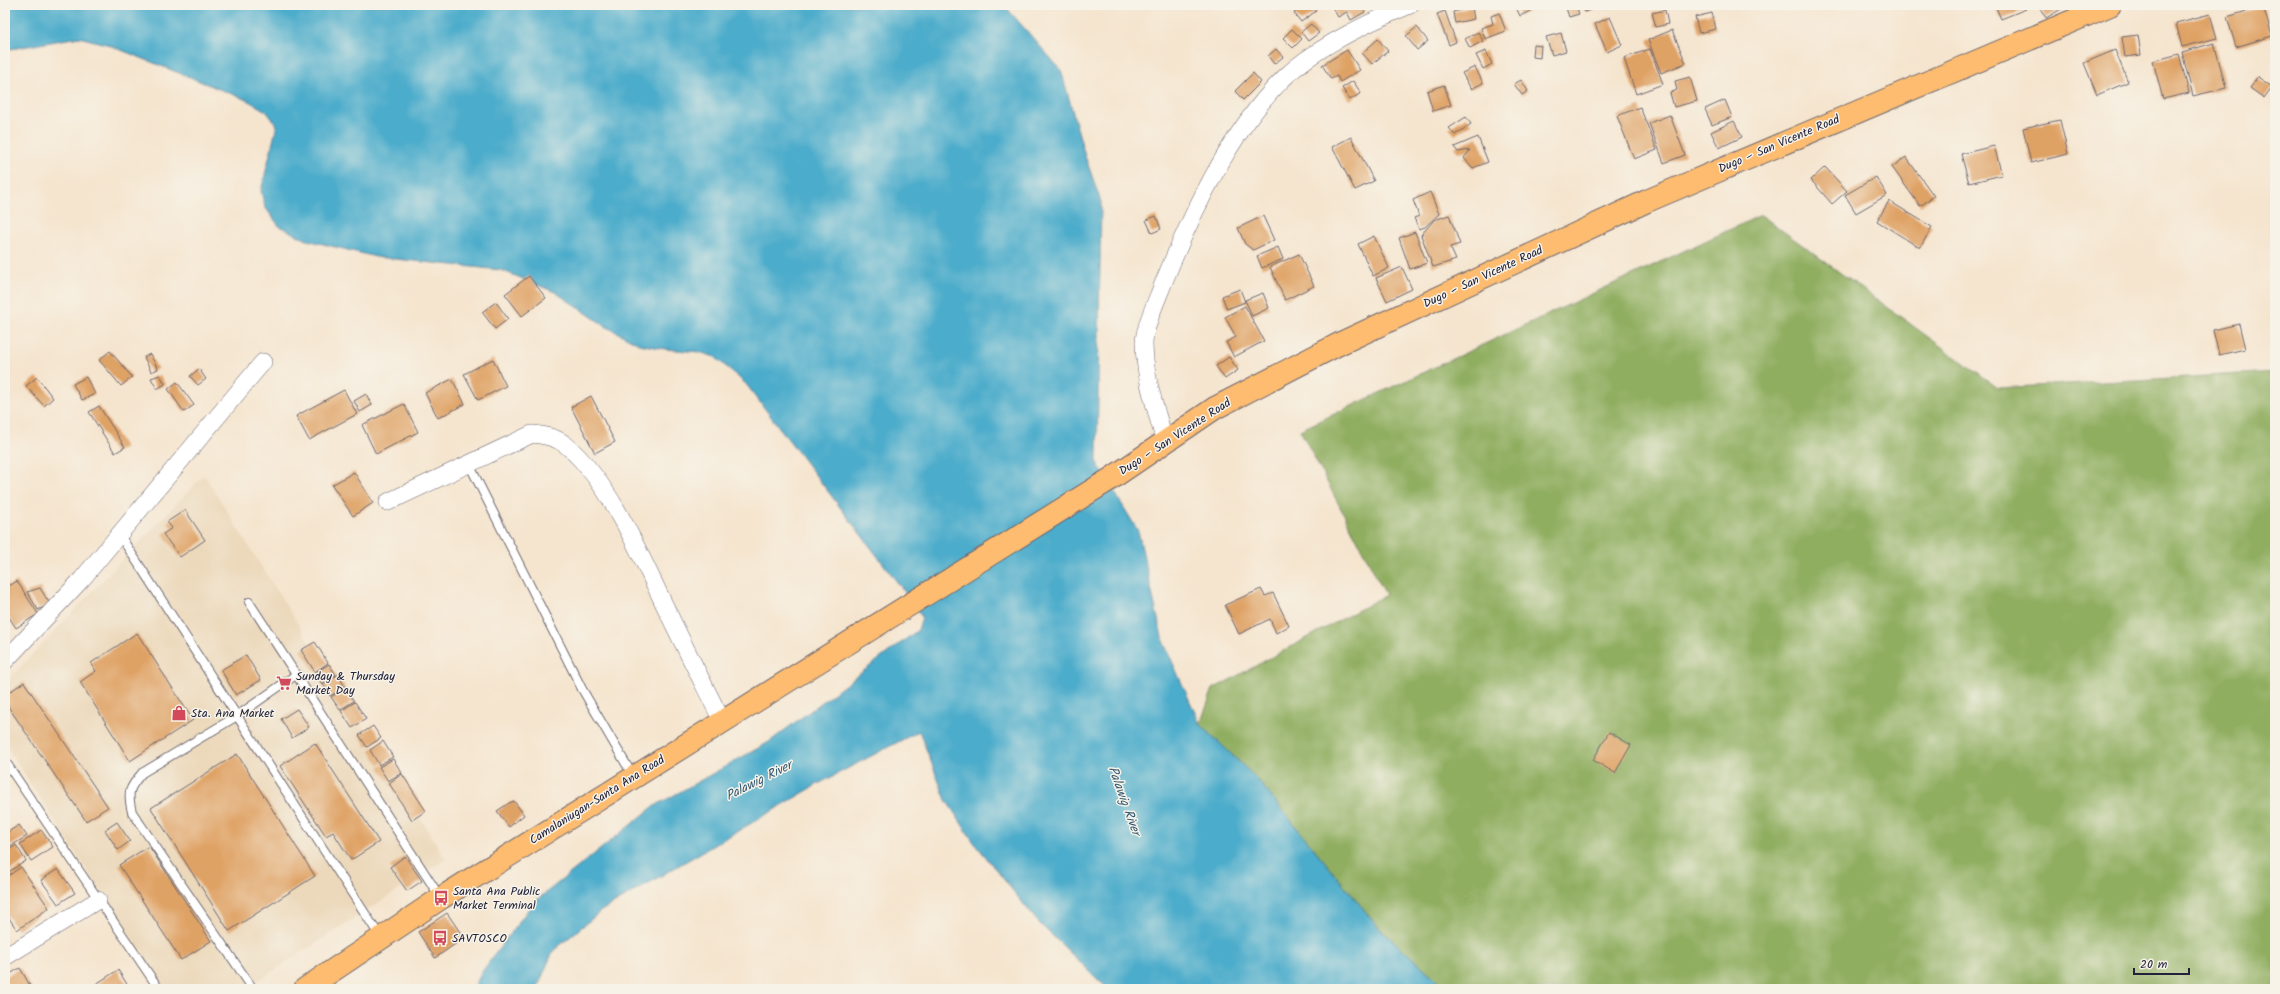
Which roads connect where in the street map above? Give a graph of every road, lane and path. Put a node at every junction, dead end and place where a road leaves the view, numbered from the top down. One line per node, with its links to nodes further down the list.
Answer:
1 (1410, 5): 4 (street)
2 (2110, 5): 4 (main road, Dugo – San Vicente Road)
3 (262, 362): 7 (street)
4 (1165, 442): 9 (main road, Dugo – San Vicente Road)
5 (469, 464): 6 (street); 13 (street); 15 (lane)
6 (388, 502)
7 (119, 534): 10 (street); 12 (lane)
8 (249, 602): 11 (lane)
9 (891, 615): 13 (main road, Camalaniugan-Santa Ana Road)
10 (5, 661)
11 (297, 674): 12 (lane); 16 (lane)
12 (237, 716): 18 (lane); 21 (lane)
13 (722, 721): 15 (main road, Camalaniugan-Santa Ana Road)
14 (5, 761): 17 (lane)
15 (634, 777): 16 (main road, Camalaniugan-Santa Ana Road)
16 (441, 898): 18 (main road, Camalaniugan-Santa Ana Road)
17 (98, 900): 19 (street); 20 (lane)
18 (382, 939): 22 (main road, Camalaniugan-Santa Ana Road)
19 (5, 957)
20 (159, 989)
21 (253, 989)
22 (305, 989)

